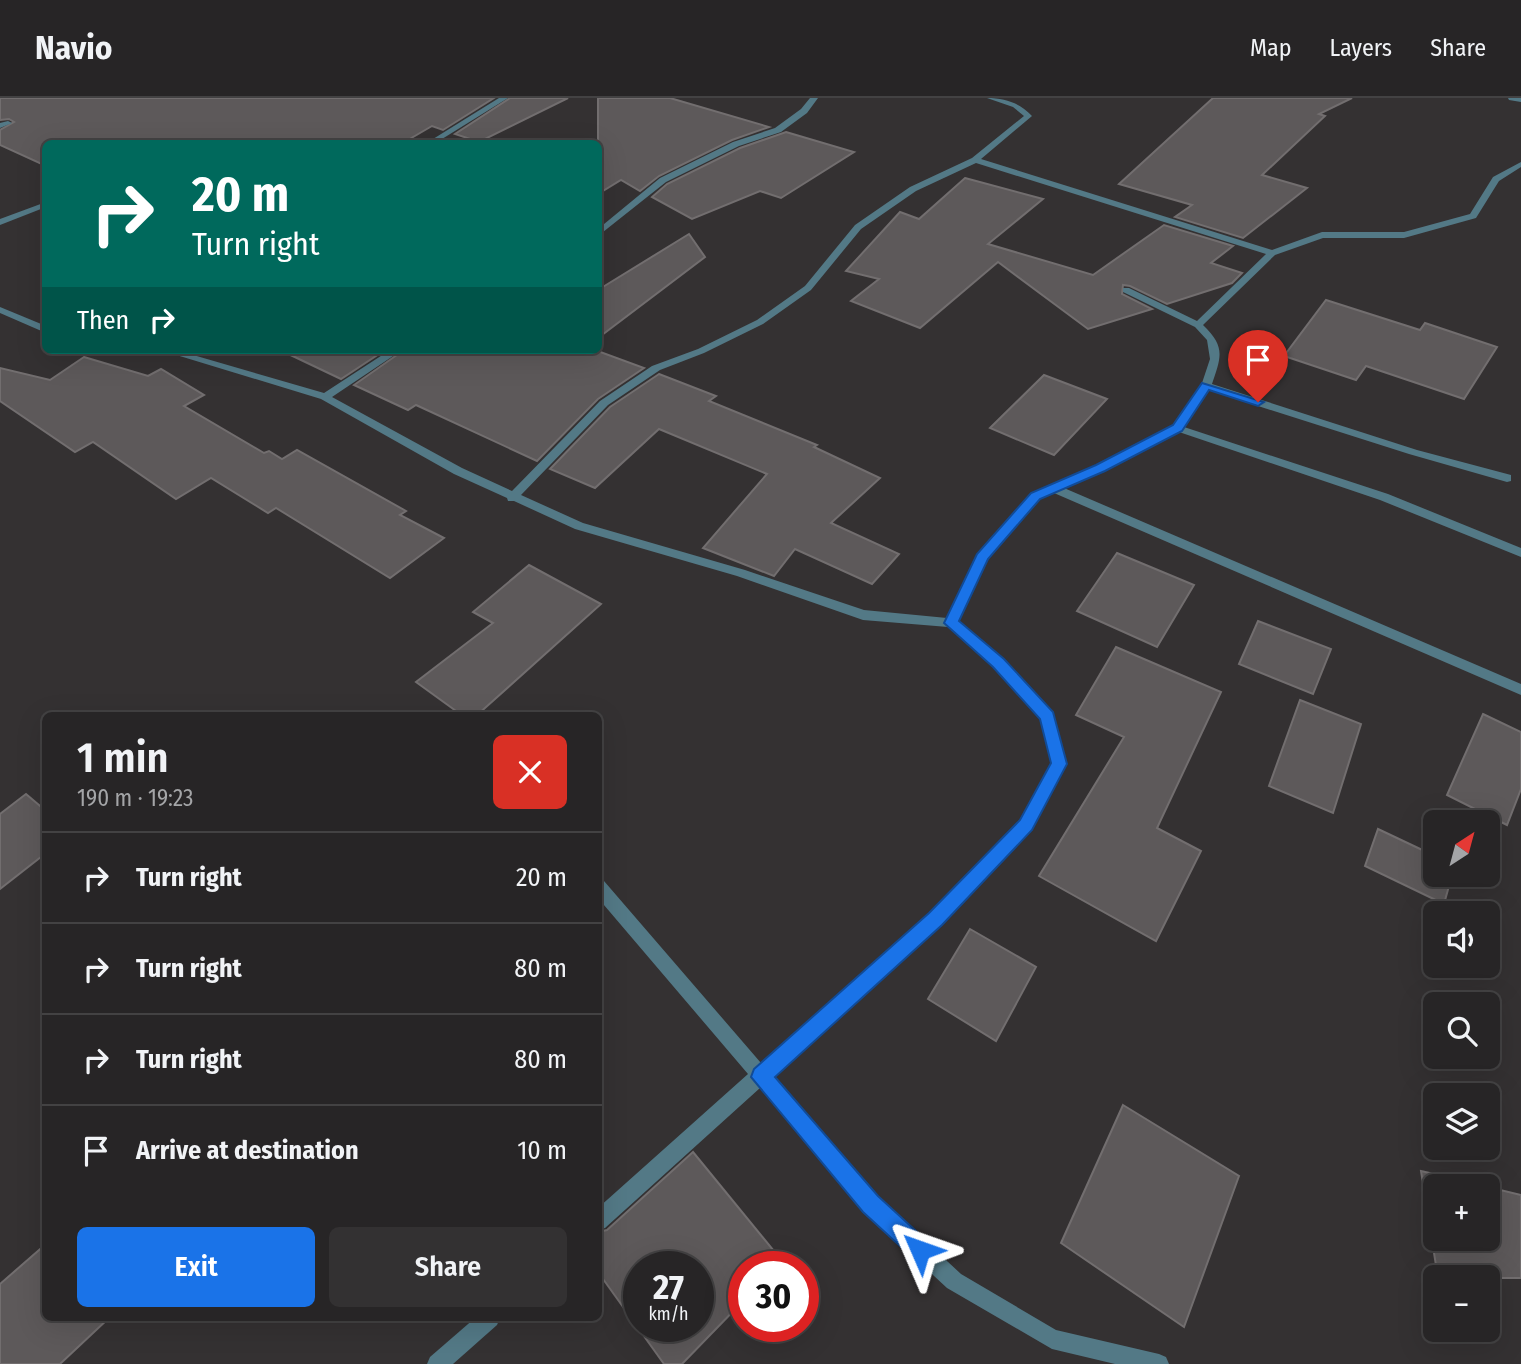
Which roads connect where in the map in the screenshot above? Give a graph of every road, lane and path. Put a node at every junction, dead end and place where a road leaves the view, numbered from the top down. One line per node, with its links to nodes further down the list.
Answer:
1 (503, 98): 6 (street)
2 (814, 98): 11 (street)
3 (992, 98): 7 (street)
4 (1512, 98): 5 (street)
5 (1521, 100)
6 (435, 140)
7 (975, 160): 12 (street); 24 (street)
8 (1521, 164): 12 (street)
9 (42, 206): 10 (street)
10 (0, 222)
11 (602, 231)
12 (1272, 253): 15 (street)
13 (1126, 290): 15 (street)
14 (0, 310): 16 (street)
15 (1198, 325): 19 (street)
16 (42, 328)
17 (179, 354): 20 (street)
18 (391, 354): 20 (street)
19 (1206, 386): 21 (street); 22 (street)
20 (325, 397): 24 (street)
21 (1178, 428): 23 (street); 25 (street)
22 (1507, 478)
23 (1055, 489): 26 (street); 27 (street)
24 (512, 498): 26 (street)
25 (1521, 553)
26 (951, 623): 29 (street)
27 (1521, 690)
28 (602, 891): 29 (street)
29 (761, 1077): 30 (street); 33 (street)
30 (602, 1217)
31 (487, 1321): 32 (street)
32 (437, 1364)
33 (1159, 1364)

